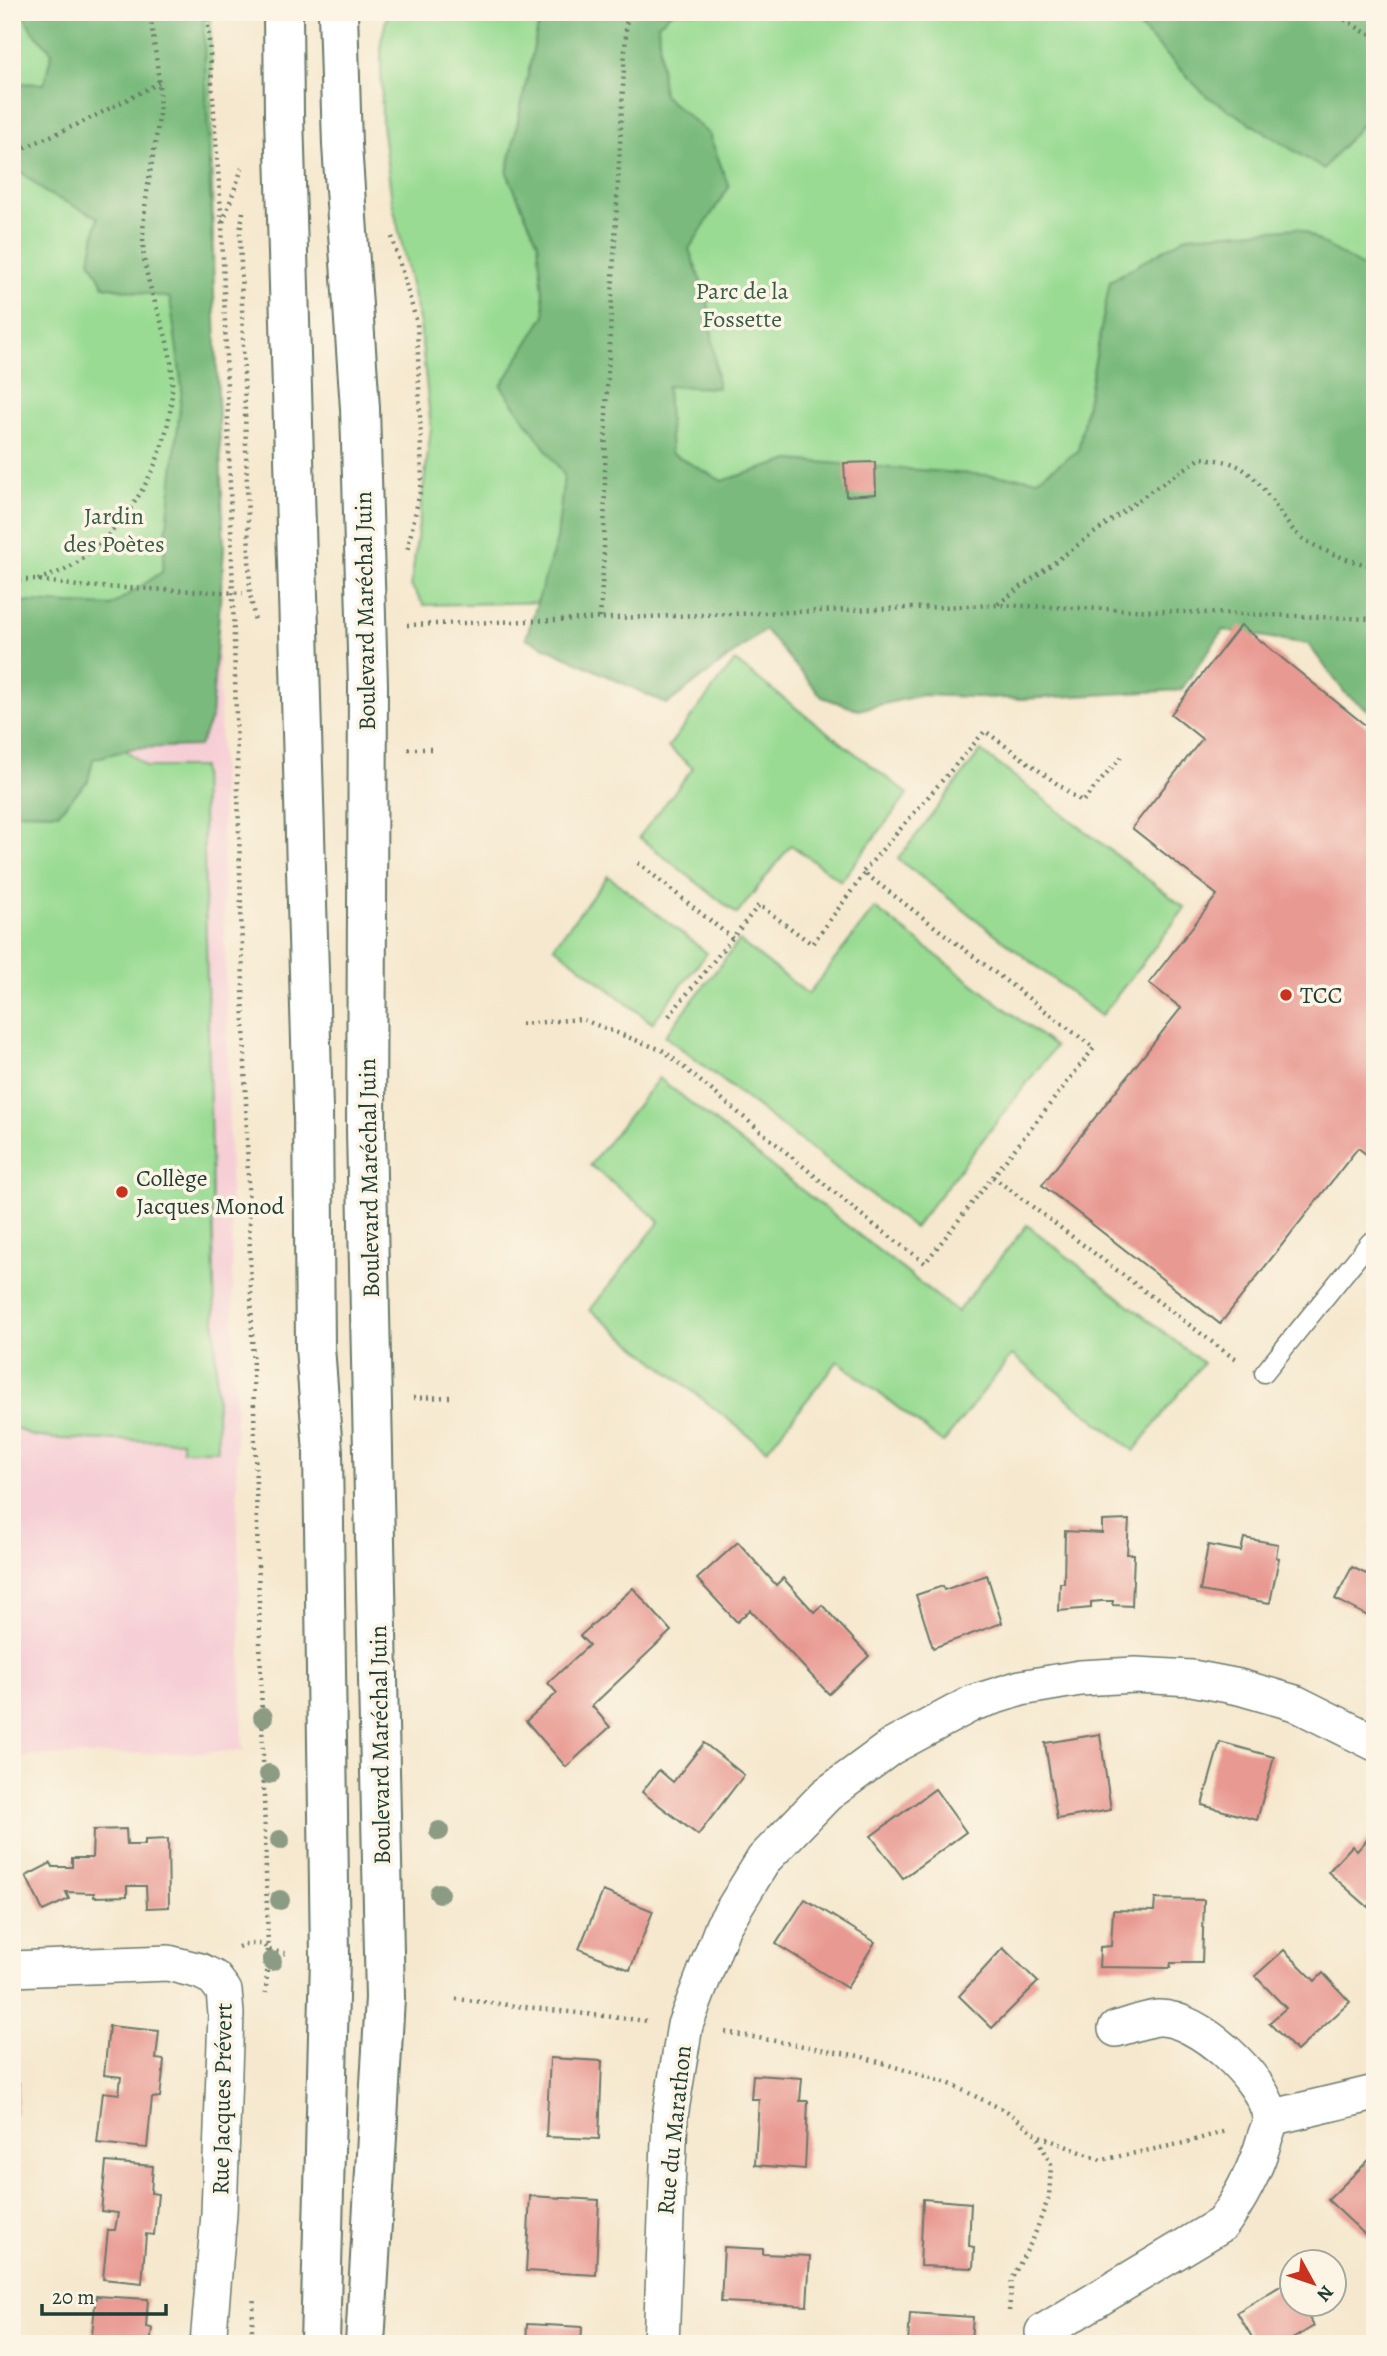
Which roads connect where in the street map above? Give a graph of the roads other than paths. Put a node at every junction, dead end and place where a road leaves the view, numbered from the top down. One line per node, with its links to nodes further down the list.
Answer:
1 (284, 12): 12 (main road)
2 (338, 12): 13 (main road, Boulevard Maréchal Juin)
3 (1375, 1245): 4 (lane)
4 (1264, 1373)
5 (1375, 1743): 14 (street, Rue du Marathon)
6 (12, 1969): 11 (street, Rue Jacques Prévert)
7 (1116, 2029): 9 (street)
8 (1375, 2094): 9 (street)
9 (1270, 2118): 10 (street)
10 (1043, 2332)
11 (208, 2344)
12 (320, 2344)
13 (365, 2344)
14 (662, 2344)

